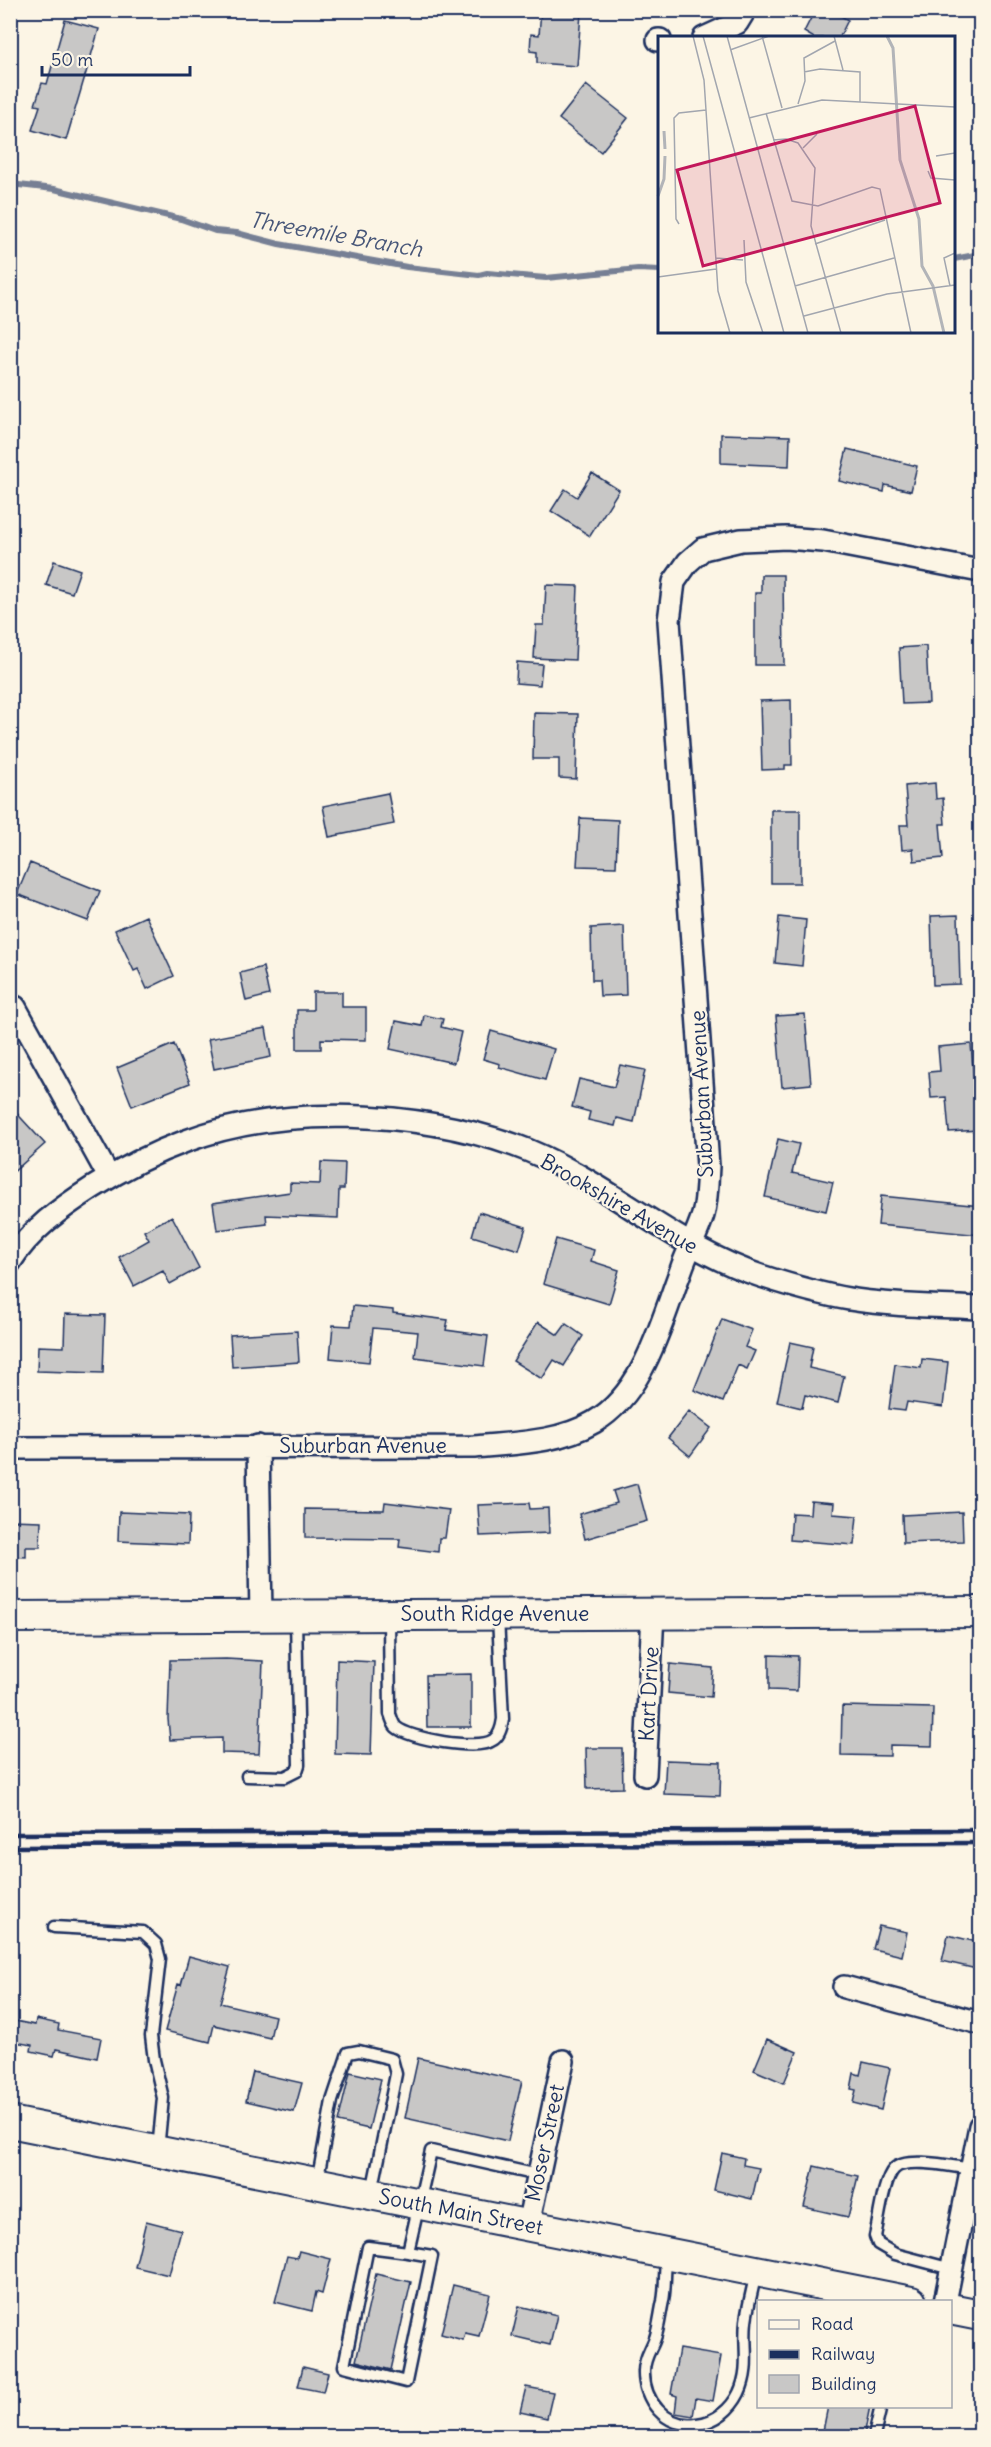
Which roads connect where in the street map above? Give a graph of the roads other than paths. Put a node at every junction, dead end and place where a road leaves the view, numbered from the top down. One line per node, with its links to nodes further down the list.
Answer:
1 (745, 10): 2 (street)
2 (708, 36)
3 (981, 571): 6 (street, Suburban Avenue)
4 (15, 1007): 5 (street)
5 (109, 1177): 6 (street, Brookshire Avenue); 7 (street, Brookshire Avenue)
6 (690, 1245): 8 (street, Brookshire Avenue); 9 (street, Suburban Avenue)
7 (10, 1262)
8 (981, 1308)
9 (258, 1446): 10 (street, Suburban Avenue); 15 (street)
10 (10, 1448)
11 (981, 1612): 12 (street, South Ridge Avenue)
12 (653, 1613): 14 (street, South Ridge Avenue); 18 (street, Kart Drive)
13 (389, 1614): 14 (street, South Ridge Avenue); 14 (lane); 16 (street, South Ridge Avenue)
14 (498, 1614)
15 (261, 1615): 16 (street, South Ridge Avenue); 17 (street, South Ridge Avenue)
16 (296, 1615): 19 (lane)
17 (10, 1617)
18 (645, 1775)
19 (247, 1776)
20 (54, 1926): 26 (lane)
21 (844, 1987): 22 (street)
22 (981, 2022)
23 (563, 2061): 28 (street, Moser Street)
24 (10, 2122): 26 (street, South Main Street)
25 (981, 2126): 27 (street)
26 (158, 2151): 29 (street, South Main Street)
27 (972, 2169): 35 (street); 35 (lane)
28 (538, 2175): 31 (lane); 32 (street, Moser Street)
29 (317, 2183): 30 (street, South Main Street); 30 (lane)
30 (371, 2194): 31 (street, South Main Street)
31 (419, 2204): 32 (street, South Main Street); 33 (lane)
32 (528, 2225): 34 (street, South Main Street)
33 (408, 2252): 33 (lane)
34 (667, 2253): 36 (street, South Main Street); 36 (lane)
35 (952, 2269): 38 (street)
36 (756, 2271): 37 (street, South Main Street)
37 (899, 2300)
38 (945, 2300)
39 (952, 2309): 40 (street)
40 (981, 2315)
41 (880, 2408): 42 (lane)
42 (874, 2436)

